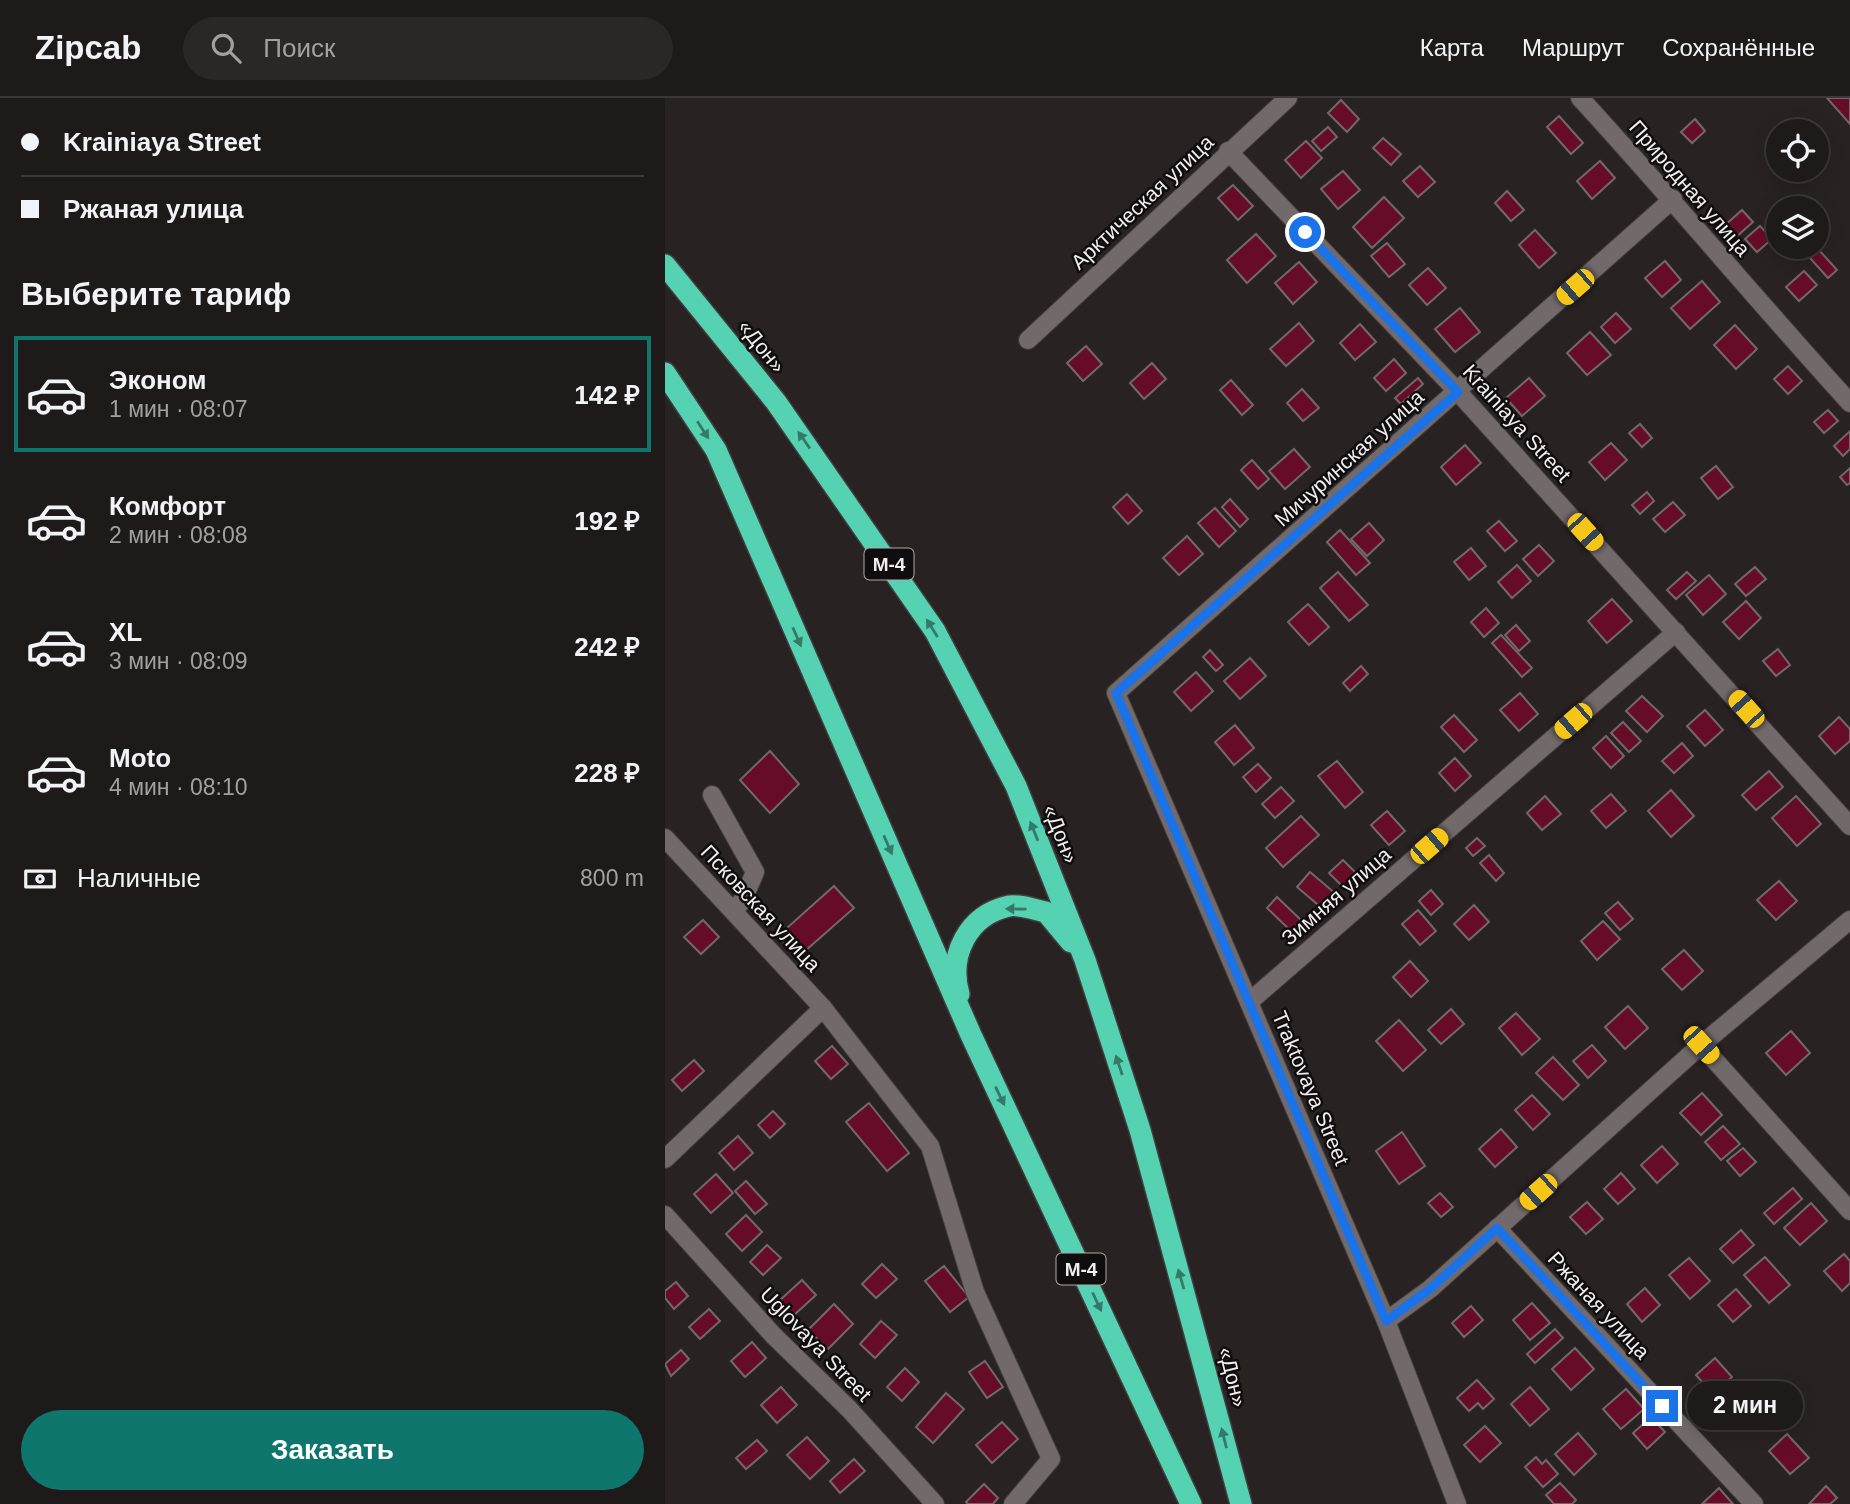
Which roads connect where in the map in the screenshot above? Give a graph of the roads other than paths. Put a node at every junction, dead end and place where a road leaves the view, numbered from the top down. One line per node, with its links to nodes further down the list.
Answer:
1 (1288, 98): 3 (street, Арктическая улица)
2 (1580, 98): 4 (street, Природная улица)
3 (1228, 151): 6 (street, Арктическая улица); 8 (street, Krainiaya Street)
4 (1673, 199): 8 (street, Мичуринская улица); 9 (street, Природная улица)
5 (665, 265): 17 (highway, «Дон» / М-4, one-way to 5)
6 (1028, 340)
7 (665, 373): 20 (highway, М-4, one-way to 20)
8 (1458, 392): 10 (street, Krainiaya Street); 11 (street, Мичуринская улица)
9 (1850, 403)
10 (1676, 632): 13 (street, Krainiaya Street); 18 (street, Зимняя улица)
11 (1116, 693): 18 (street, Traktovaya Street)
12 (712, 795): 15 (street)
13 (1850, 826)
14 (665, 838): 15 (street, Псковская улица)
15 (734, 910): 19 (street, Псковская улица)
16 (1850, 920): 21 (street)
17 (1086, 960): 20 (highway, М-4, one-way to 20); 30 (highway, «Дон» / М-4, one-way to 17)
18 (1249, 1002): 26 (street, Traktovaya Street)
19 (823, 1008): 22 (street); 28 (street, Псковская улица)
20 (971, 1035): 29 (highway, М-4, one-way to 29)
21 (1701, 1045): 23 (street); 25 (street)
22 (665, 1158)
23 (1850, 1212)
24 (665, 1215): 27 (street, Uglovaya Street)
25 (1497, 1228): 26 (street); 32 (street, Ржаная улица)
26 (1386, 1321): 31 (street, Traktovaya Street)
27 (935, 1504)
28 (1013, 1504)
29 (1191, 1504)
30 (1241, 1504)
31 (1457, 1504)
32 (1754, 1504)

